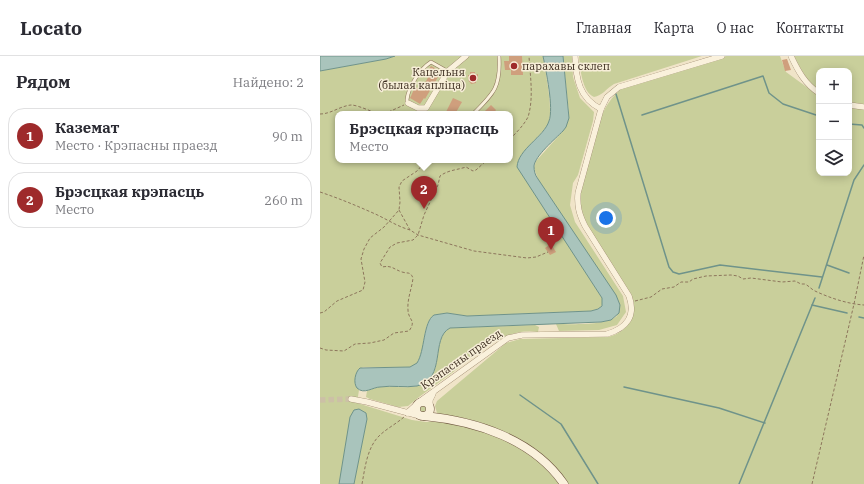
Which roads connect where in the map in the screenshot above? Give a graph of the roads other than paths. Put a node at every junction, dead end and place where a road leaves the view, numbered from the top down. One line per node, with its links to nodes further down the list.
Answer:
1 (466, 56): 6 (street)
2 (500, 56): 12 (lane)
3 (575, 56): 11 (street)
4 (722, 56): 11 (street)
5 (791, 56): 7 (street)
6 (448, 71): 8 (street); 8 (lane)
7 (816, 91)
8 (408, 101)
9 (852, 105): 10 (street)
10 (864, 107)
11 (601, 109): 13 (street, Крэпасны праезд)
12 (475, 111)
13 (436, 390): 15 (street, Крэпасны праезд); 16 (street)
14 (351, 399): 17 (street)
15 (418, 403): 16 (street); 17 (street, Крэпасны праезд); 18 (street)
16 (430, 407): 18 (street); 19 (street)
17 (407, 413): 18 (street)
18 (422, 416): 19 (street)
19 (442, 418): 20 (street)
20 (564, 484)

